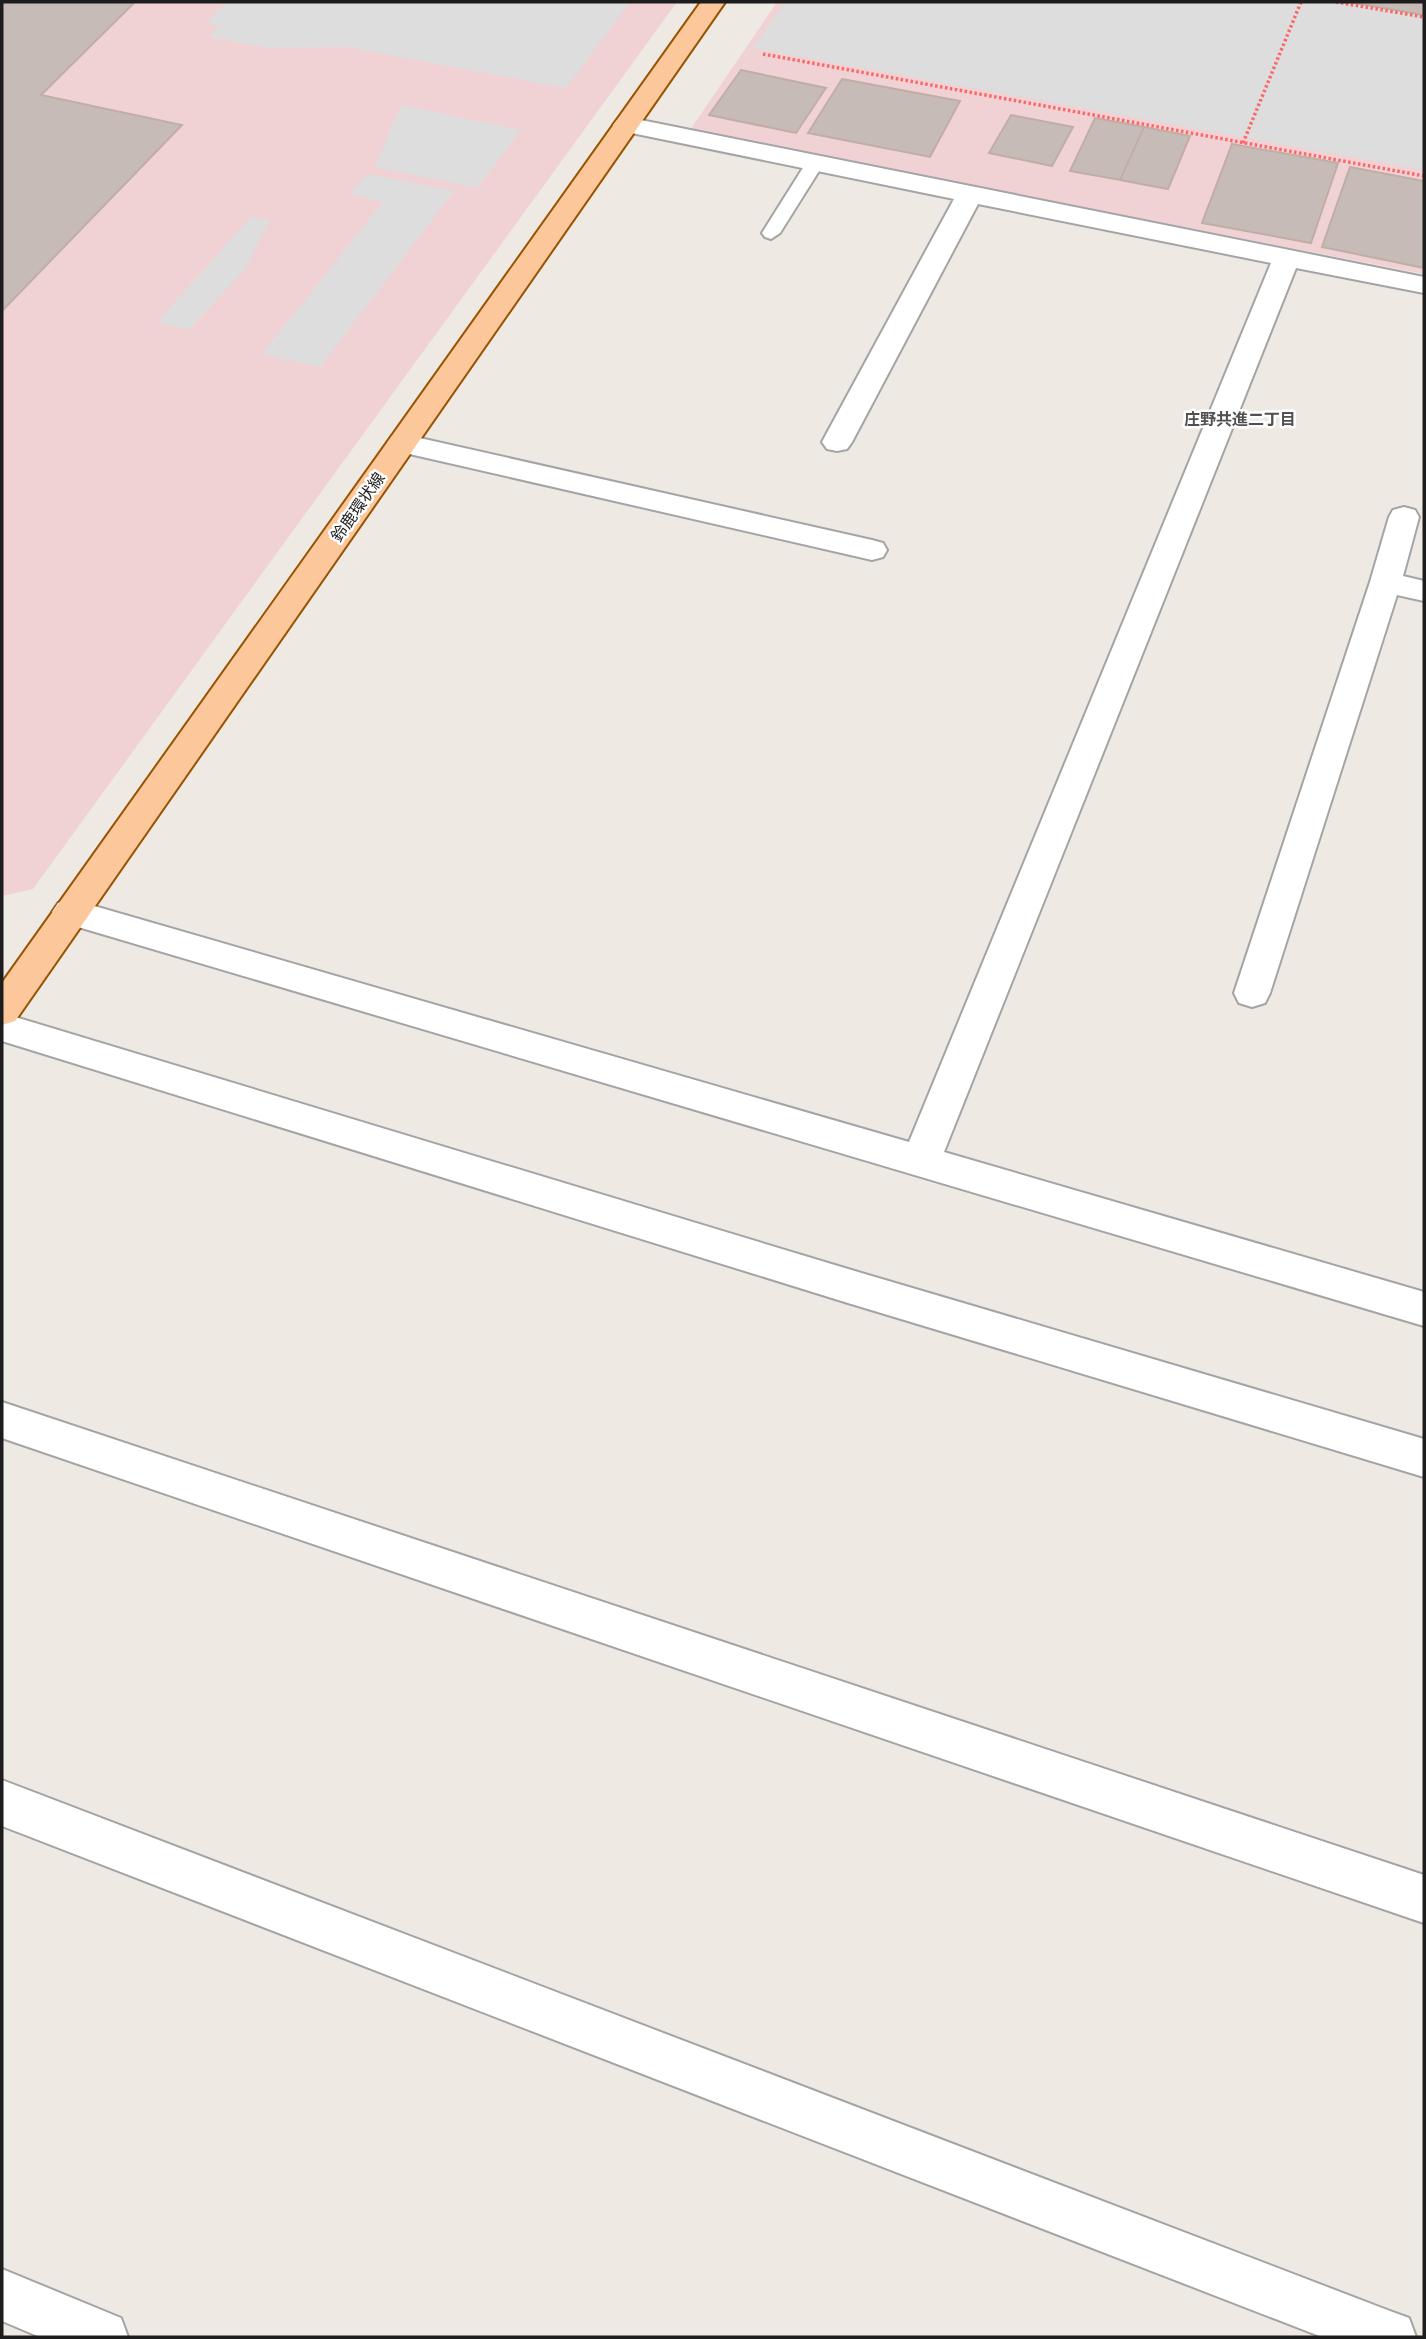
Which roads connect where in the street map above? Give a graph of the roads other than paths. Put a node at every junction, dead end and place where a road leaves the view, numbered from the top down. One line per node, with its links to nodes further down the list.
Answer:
1 (713, 2): 2 (main road, 鈴鹿環状線)
2 (626, 125): 3 (street); 9 (main road, 鈴鹿環状線)
3 (815, 163): 4 (street); 5 (lane)
4 (970, 194): 6 (street); 8 (street)
5 (771, 233)
6 (1287, 257): 7 (street); 18 (street)
7 (1424, 285)
8 (837, 442)
9 (402, 443): 11 (street); 14 (main road, 鈴鹿環状線)
10 (1404, 517): 12 (street)
11 (872, 550)
12 (1386, 582): 13 (street); 15 (street)
13 (1424, 591)
14 (70, 912): 16 (main road, 鈴鹿環状線); 18 (street)
15 (1252, 993)
16 (2, 1011)
17 (2, 1027): 21 (street)
18 (921, 1161): 19 (street)
19 (1424, 1308)
20 (2, 1420): 23 (street)
21 (1424, 1458)
22 (2, 1803): 26 (street)
23 (1424, 1899)
24 (2, 2295): 25 (street)
25 (102, 2337)
26 (1390, 2337)

